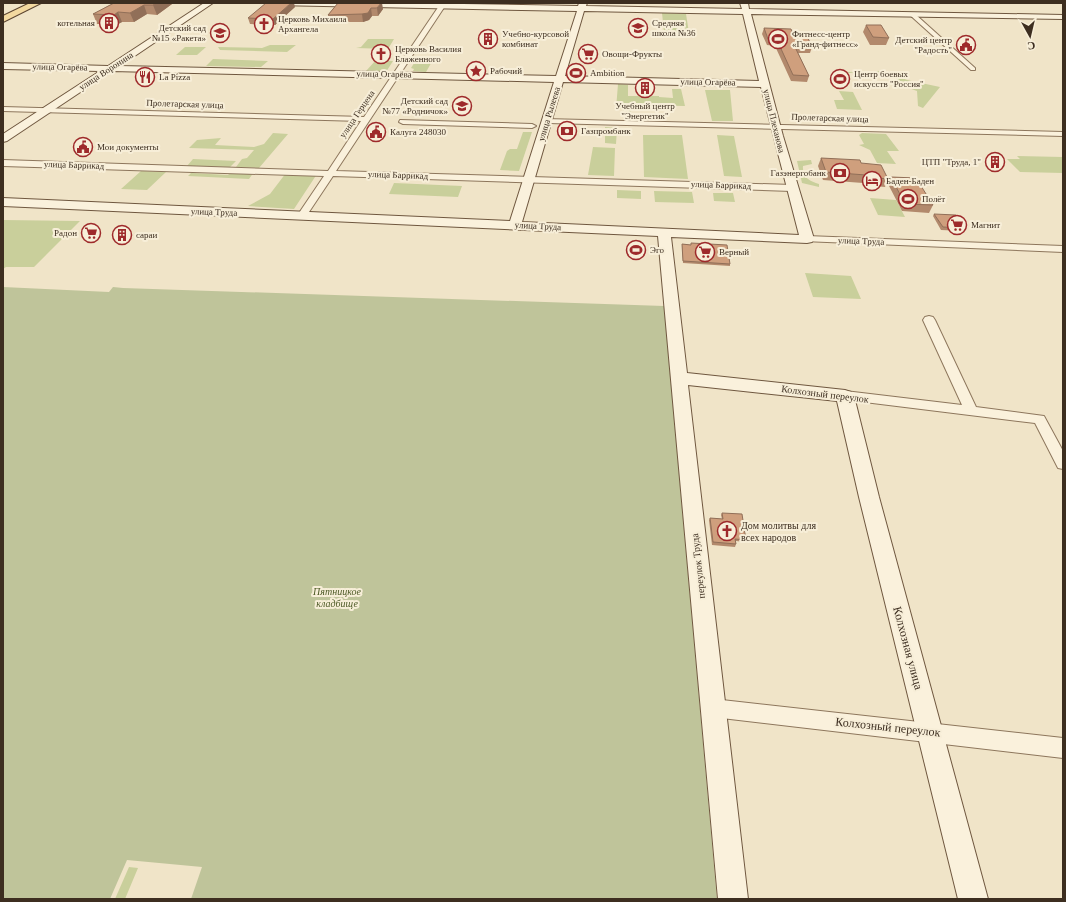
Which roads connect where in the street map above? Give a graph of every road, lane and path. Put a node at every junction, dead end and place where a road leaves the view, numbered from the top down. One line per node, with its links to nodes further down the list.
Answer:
1 (37, 3): 9 (main road)
2 (209, 3): 11 (street, улица Воронина)
3 (274, 3): 4 (street)
4 (442, 5): 5 (street); 13 (street, улица Герцена)
5 (582, 6): 6 (street); 14 (street, улица Рылеева)
6 (745, 8): 7 (street); 15 (street, улица Плеханова)
7 (913, 15): 8 (street); 12 (street)
8 (1063, 18)
9 (3, 19)
10 (3, 66): 11 (street, улица Огарёва)
11 (110, 68): 13 (street, улица Огарёва); 17 (street, улица Воронина)
12 (973, 69)
13 (396, 74): 14 (street, улица Огарёва); 18 (street, улица Герцена)
14 (560, 78): 15 (street, улица Огарёва); 19 (street, улица Рылеева)
15 (765, 84): 22 (street, улица Плеханова)
16 (3, 109): 17 (street, Пролетарская улица)
17 (46, 110): 18 (street, Пролетарская улица); 24 (street, улица Воронина)
18 (366, 119): 26 (street, улица Герцена)
19 (548, 121): 22 (street, Пролетарская улица); 27 (street, улица Рылеева)
20 (403, 122): 21 (street)
21 (532, 126)
22 (776, 127): 23 (street, Пролетарская улица); 28 (street, улица Плеханова)
23 (1063, 134)
24 (3, 139)
25 (3, 163): 26 (street, улица Баррикад)
26 (330, 173): 27 (street, улица Баррикад); 30 (street, улица Герцена)
27 (529, 179): 28 (street, улица Баррикад); 31 (street, улица Рылеева)
28 (792, 188): 33 (street, улица Плеханова)
29 (6, 205): 30 (street, улица Труда)
30 (302, 216): 31 (street, улица Труда)
31 (515, 225): 32 (street, улица Труда)
32 (664, 232): 33 (street, улица Труда); 36 (street, переулок Труда)
33 (807, 239): 34 (street, улица Труда)
34 (1063, 249)
35 (929, 320): 38 (street)
36 (679, 378): 37 (street, Колхозный переулок); 40 (street, переулок Труда)
37 (845, 396): 38 (street, Колхозный переулок); 41 (street, Колхозная улица)
38 (971, 411): 39 (street, Колхозный переулок)
39 (1063, 464)
40 (713, 708): 41 (street, Колхозный переулок); 43 (street, переулок Труда)
41 (930, 732): 42 (street, Колхозный переулок); 44 (street, Колхозная улица)
42 (1063, 748)
43 (733, 899)
44 (974, 899)

